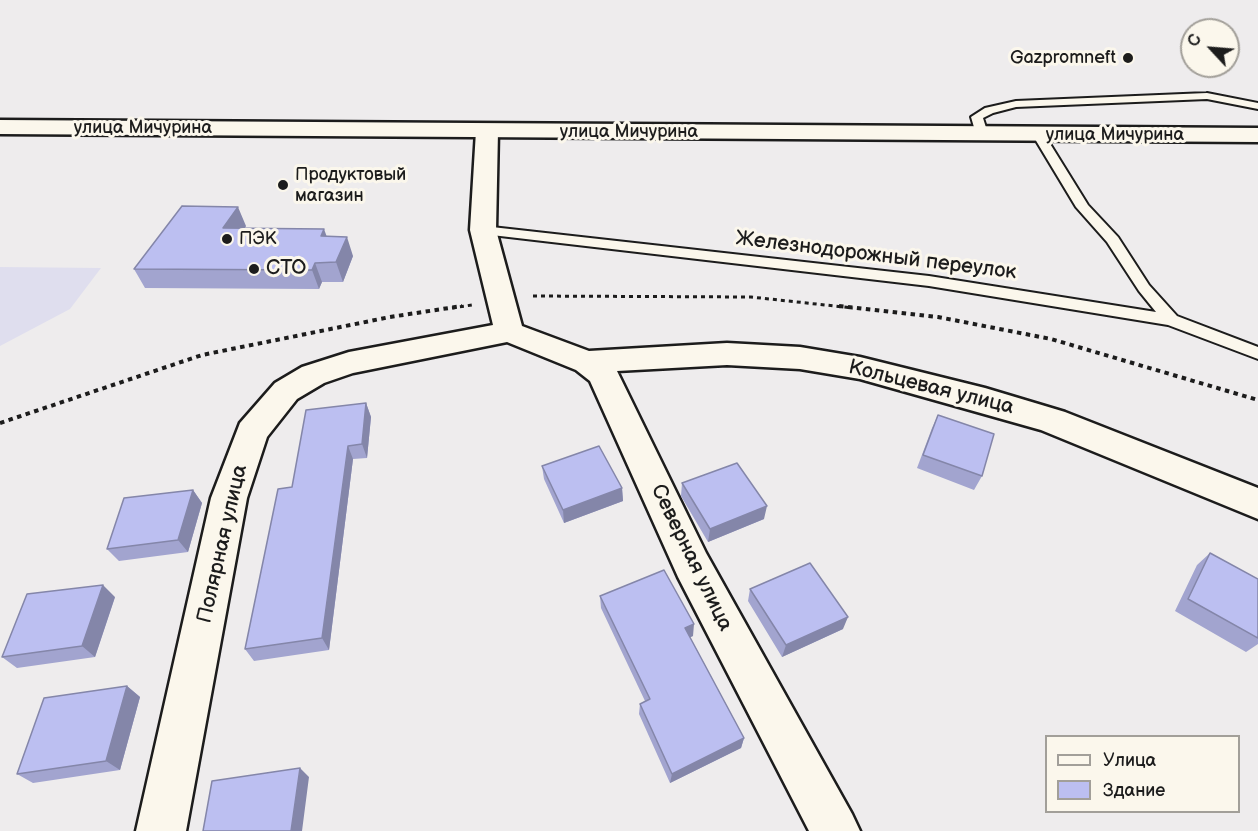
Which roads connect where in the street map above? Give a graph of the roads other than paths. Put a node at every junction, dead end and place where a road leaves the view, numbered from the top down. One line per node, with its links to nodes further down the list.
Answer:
1 (1258, 106): 4 (lane)
2 (0, 127): 3 (street, улица Мичурина)
3 (487, 131): 4 (street, улица Мичурина); 7 (street)
4 (981, 134): 5 (street, улица Мичурина)
5 (1038, 134): 6 (street, улица Мичурина); 8 (lane)
6 (1258, 135)
7 (483, 230): 8 (lane, Железнодорожный переулок); 9 (street)
8 (1171, 320): 10 (lane, Железнодорожный переулок)
9 (509, 332): 11 (street, Северная улица); 13 (street, Полярная улица)
10 (1258, 353)
11 (586, 362): 12 (street, Кольцевая улица); 14 (street, Северная улица)
12 (1258, 504)
13 (161, 831)
14 (835, 831)

